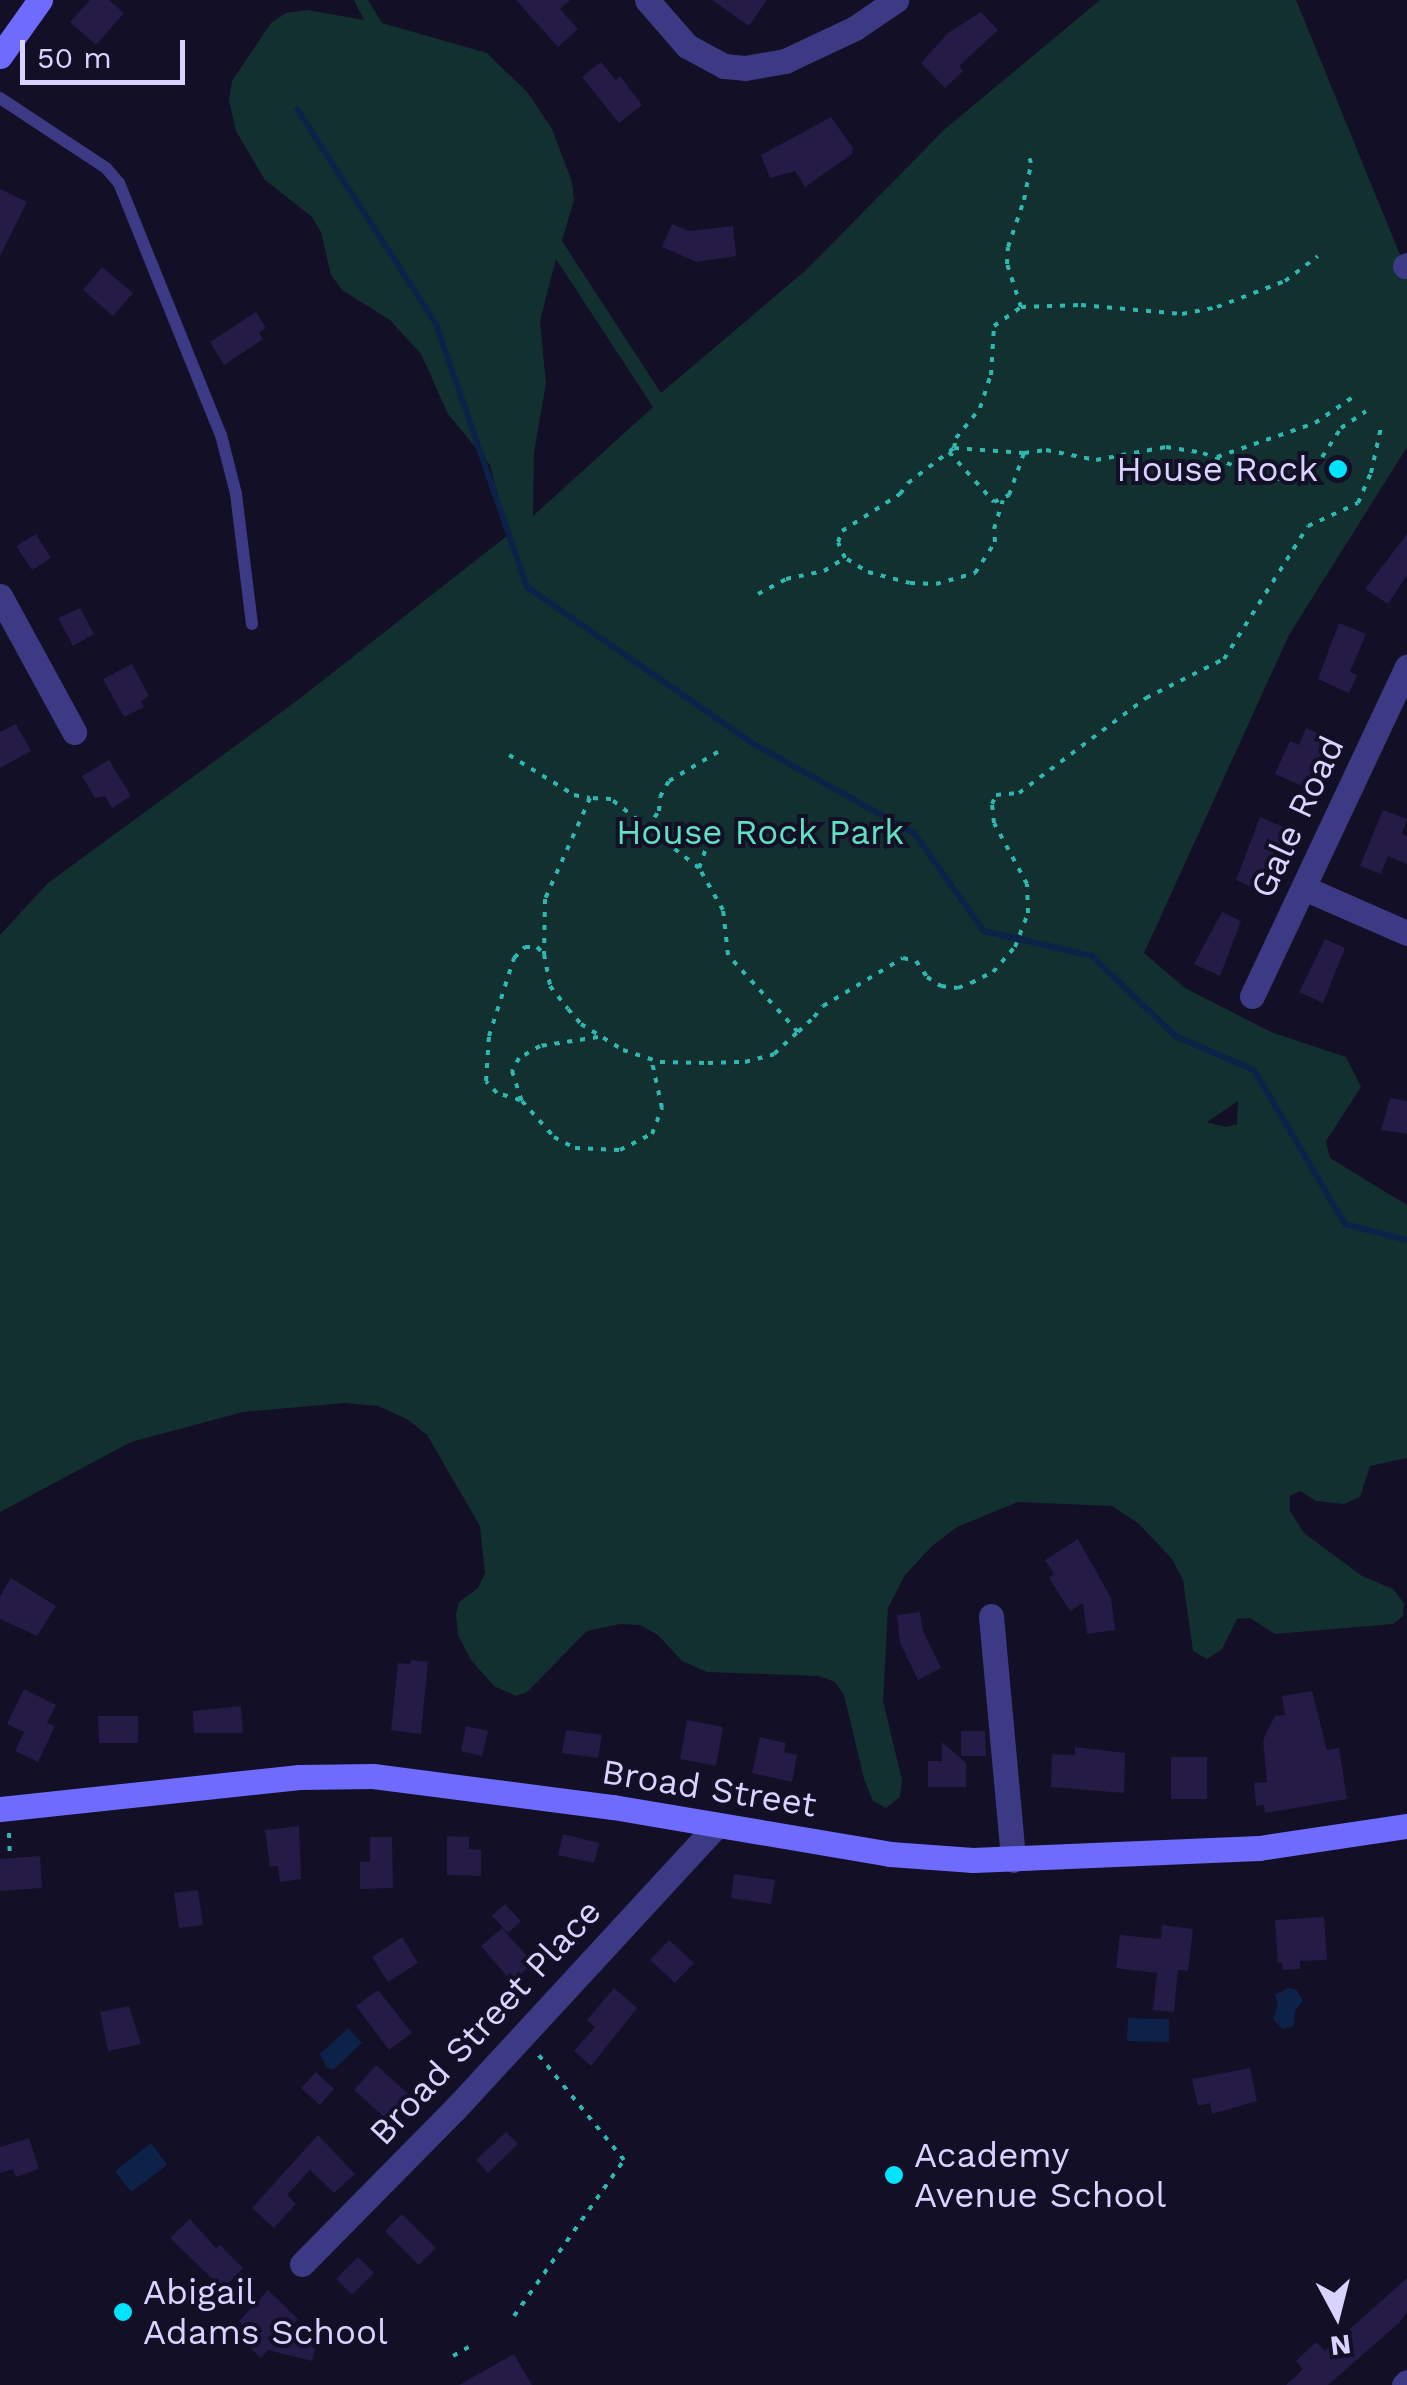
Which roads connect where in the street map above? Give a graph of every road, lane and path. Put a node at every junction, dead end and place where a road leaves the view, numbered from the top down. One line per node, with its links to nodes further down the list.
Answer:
1 (40, 0): 4 (main road)
2 (648, 0): 3 (street)
3 (896, 0)
4 (0, 56)
5 (0, 98): 19 (lane)
6 (1027, 151): 8 (path)
7 (1318, 256): 8 (path)
8 (1021, 307): 12 (path)
9 (1353, 397): 14 (path)
10 (1366, 412): 14 (path)
11 (1381, 427): 32 (path)
12 (951, 449): 13 (path); 15 (path); 16 (path)
13 (1024, 453): 14 (path); 15 (path)
14 (1216, 458)
15 (1003, 500): 16 (path)
16 (845, 558): 17 (path)
17 (758, 594)
18 (0, 596): 21 (street)
19 (252, 624)
20 (1407, 666): 28 (street, Gale Road)
21 (74, 732)
22 (721, 750): 26 (path)
23 (509, 756): 24 (path)
24 (590, 798): 26 (path); 30 (path)
25 (714, 826): 27 (path)
26 (647, 828): 27 (path)
27 (699, 868): 32 (path)
28 (1304, 888): 29 (street); 31 (street, Gale Road)
29 (1407, 933)
30 (544, 954): 33 (path); 35 (path)
31 (1252, 996)
32 (798, 1032): 34 (path)
33 (598, 1037): 34 (path); 35 (path)
34 (651, 1059): 35 (path)
35 (522, 1101)
36 (991, 1616): 40 (street)
37 (0, 1809): 38 (main road, Broad Street)
38 (717, 1825): 40 (main road, Broad Street); 41 (street, Broad Street Place)
39 (1407, 1826): 40 (main road, Broad Street)
40 (1012, 1860)
41 (522, 2035): 42 (street, Broad Street Place); 43 (path)
42 (302, 2264)
43 (514, 2316)
44 (474, 2344): 45 (path)
45 (453, 2356)

